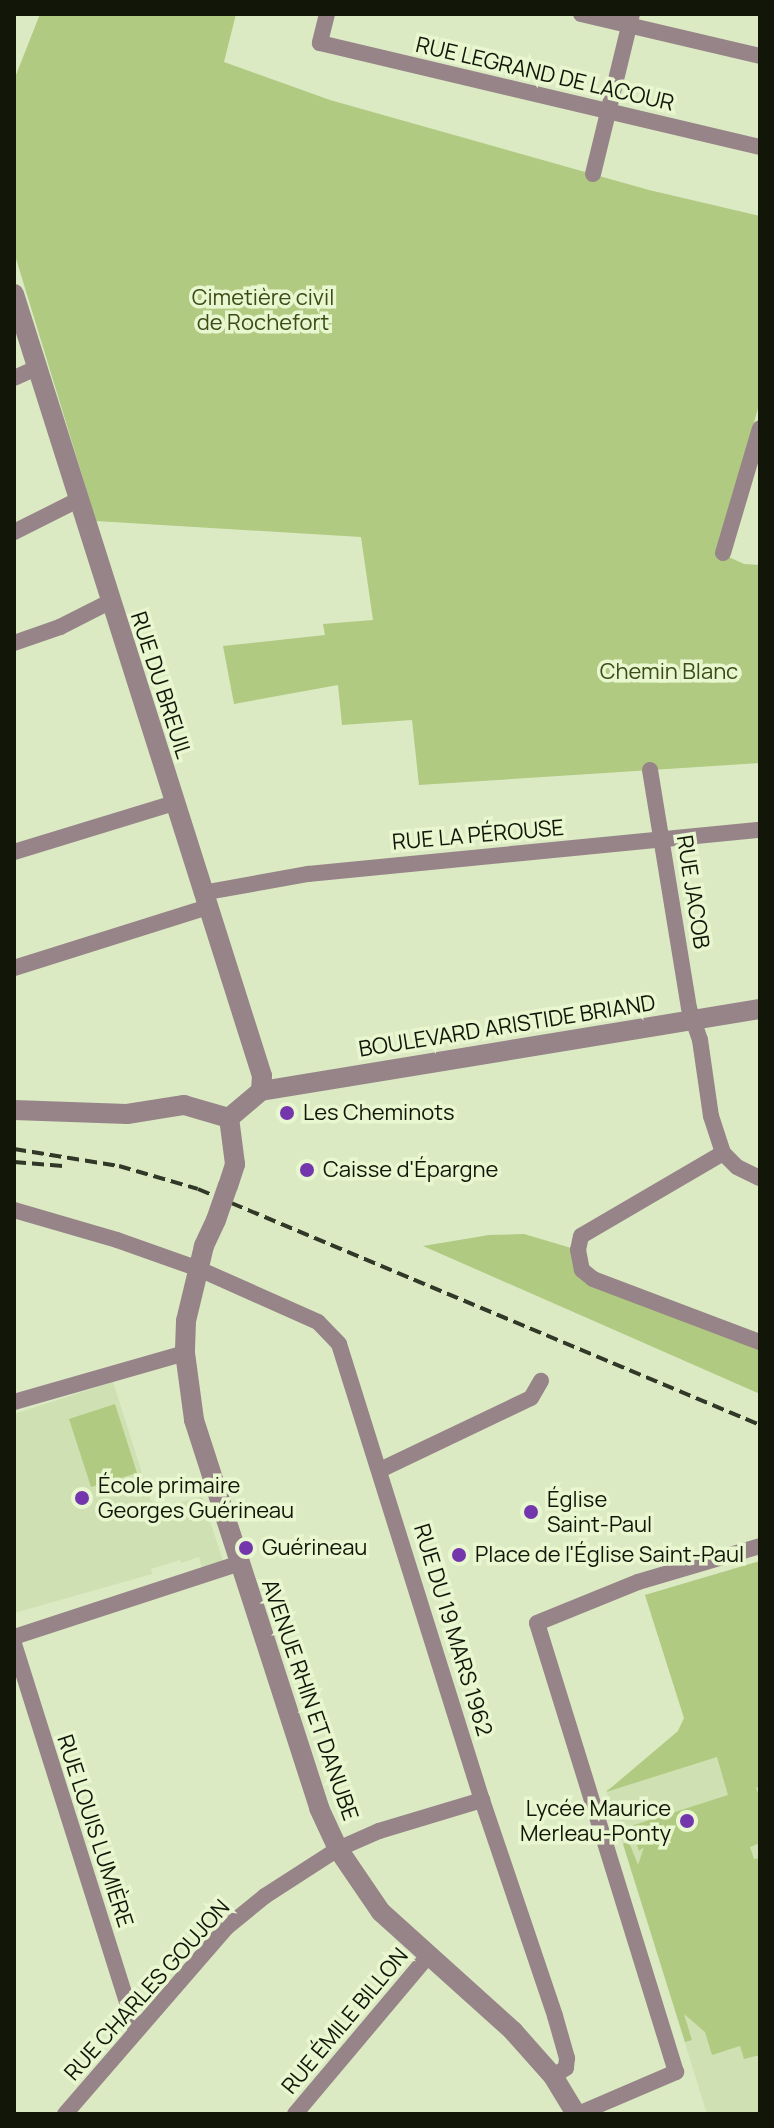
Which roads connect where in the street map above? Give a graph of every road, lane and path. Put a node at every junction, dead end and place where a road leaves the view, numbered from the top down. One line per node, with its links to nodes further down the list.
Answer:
1 (327, 14): 5 (street, RUE LEGRAND DE LACOUR)
2 (581, 14): 3 (street)
3 (631, 20): 4 (street); 5 (street)
4 (760, 56)
5 (609, 112): 6 (street, RUE LEGRAND DE LACOUR); 7 (street)
6 (760, 147)
7 (593, 174)
8 (14, 294): 9 (street, RUE DU BREUIL)
9 (36, 368): 10 (street); 13 (street, RUE DU BREUIL)
10 (14, 378)
11 (760, 428): 12 (street)
12 (757, 452): 15 (street)
13 (78, 500): 14 (street); 16 (street, RUE DU BREUIL)
14 (14, 532)
15 (723, 553)
16 (109, 602): 17 (street); 19 (street, RUE DU BREUIL)
17 (14, 643)
18 (650, 770): 21 (street, RUE JACOB)
19 (174, 803): 22 (street); 23 (street, RUE DU BREUIL)
20 (760, 830): 21 (street, RUE LA PÉROUSE)
21 (662, 840): 23 (street, RUE LA PÉROUSE); 26 (street, RUE JACOB)
22 (14, 852)
23 (205, 900): 24 (street, RUE LA PÉROUSE); 27 (street, RUE DU BREUIL)
24 (14, 968)
25 (760, 1009): 26 (street, BOULEVARD ARISTIDE BRIAND)
26 (695, 1020): 27 (street, BOULEVARD ARISTIDE BRIAND); 30 (street, RUE JACOB)
27 (261, 1091): 29 (street)
28 (14, 1110): 29 (street)
29 (229, 1118): 33 (street, AVENUE RHIN ET DANUBE, bridge)
30 (723, 1153): 31 (street); 34 (street)
31 (760, 1178)
32 (14, 1210): 33 (street, RUE DU 19 MARS 1962)
33 (199, 1269): 35 (street, AVENUE RHIN ET DANUBE); 38 (street, RUE DU 19 MARS 1962)
34 (760, 1342)
35 (185, 1353): 37 (street); 40 (street, AVENUE RHIN ET DANUBE)
36 (541, 1381): 38 (street)
37 (14, 1402)
38 (380, 1470): 43 (street, RUE DU 19 MARS 1962)
39 (760, 1546): 50 (street)
40 (238, 1564): 41 (street); 44 (street, AVENUE RHIN ET DANUBE)
41 (14, 1637)
42 (14, 1644): 46 (street, RUE LOUIS LUMIÈRE)
43 (482, 1800): 44 (street, RUE CHARLES GOUJON); 47 (street, RUE DU 19 MARS 1962)
44 (338, 1849): 45 (street, AVENUE RHIN ET DANUBE); 46 (street, RUE CHARLES GOUJON)
45 (429, 1955): 47 (street, AVENUE RHIN ET DANUBE); 49 (street, RUE ÉMILE BILLON)
46 (136, 2031): 48 (street, RUE CHARLES GOUJON)
47 (553, 2076): 50 (street, AVENUE RHIN ET DANUBE)
48 (65, 2114)
49 (295, 2114)
50 (577, 2114)

